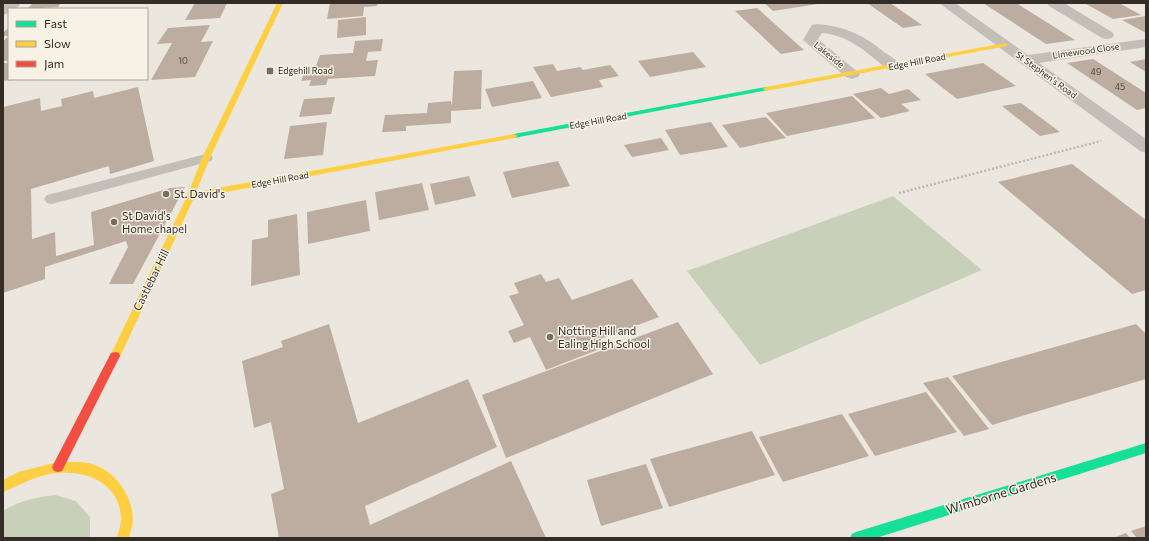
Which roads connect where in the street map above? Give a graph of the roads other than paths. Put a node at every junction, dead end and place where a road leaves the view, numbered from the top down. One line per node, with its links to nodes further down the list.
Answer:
1 (280, 3): 11 (street, Castlebar Hill)
2 (946, 3): 6 (street, St Stephen's Road)
3 (1054, 3): 4 (street)
4 (1107, 35)
5 (1146, 42): 7 (street, Limewood Close)
6 (1005, 45): 7 (street, St Stephen's Road); 8 (street, Edge Hill Road)
7 (1025, 60): 10 (street, St Stephen's Road)
8 (893, 66): 9 (street, Edge Hill Road); 9 (street, Lakeside)
9 (852, 74): 12 (street, Edge Hill Road)
10 (1146, 148)
11 (206, 158): 12 (street, Castlebar Hill); 13 (lane)
12 (192, 196): 15 (street, Castlebar Hill)
13 (52, 199)
14 (1146, 448): 18 (street, Wimborne Gardens)
15 (58, 467): 16 (street); 17 (street)
16 (3, 486)
17 (123, 538)
18 (856, 538)

